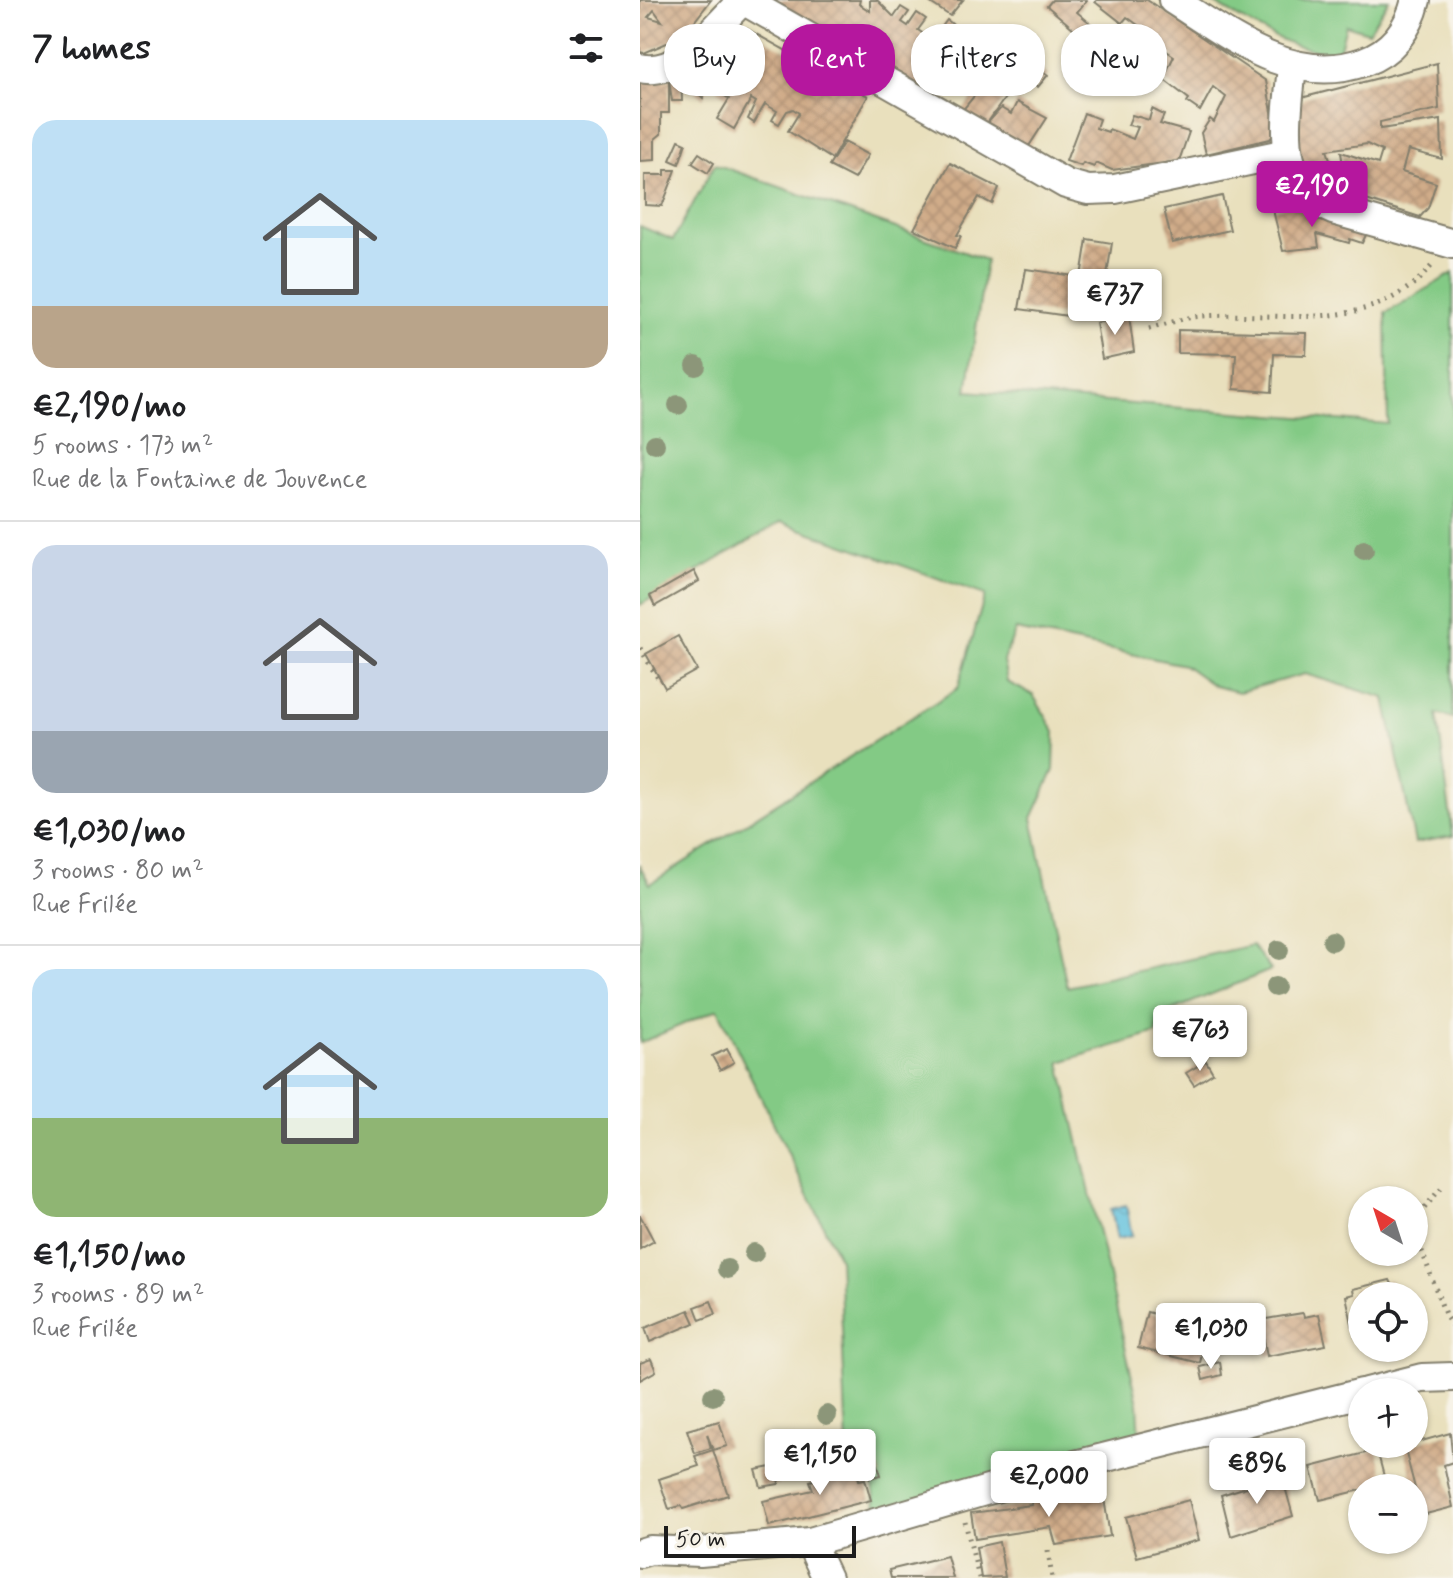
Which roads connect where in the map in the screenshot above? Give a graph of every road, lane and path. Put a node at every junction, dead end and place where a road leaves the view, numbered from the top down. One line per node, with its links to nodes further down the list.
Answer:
1 (743, 0): 5 (street); 6 (street)
2 (1173, 0): 4 (street)
3 (1416, 0): 4 (street)
4 (1292, 67): 6 (street)
5 (640, 68)
6 (1287, 153): 7 (street)
7 (1449, 243): 8 (path)
8 (1149, 329)
9 (640, 648): 10 (path)
10 (659, 680)
11 (1441, 1188): 12 (path)
12 (1453, 1327)
13 (1453, 1377): 14 (street)
14 (1422, 1378)
15 (1348, 1397): 16 (street)
16 (959, 1497): 17 (street); 21 (path)
17 (810, 1542): 18 (street); 20 (street)
18 (643, 1549)
19 (1048, 1551): 22 (path)
20 (827, 1578)
21 (979, 1578)
22 (1052, 1578)

